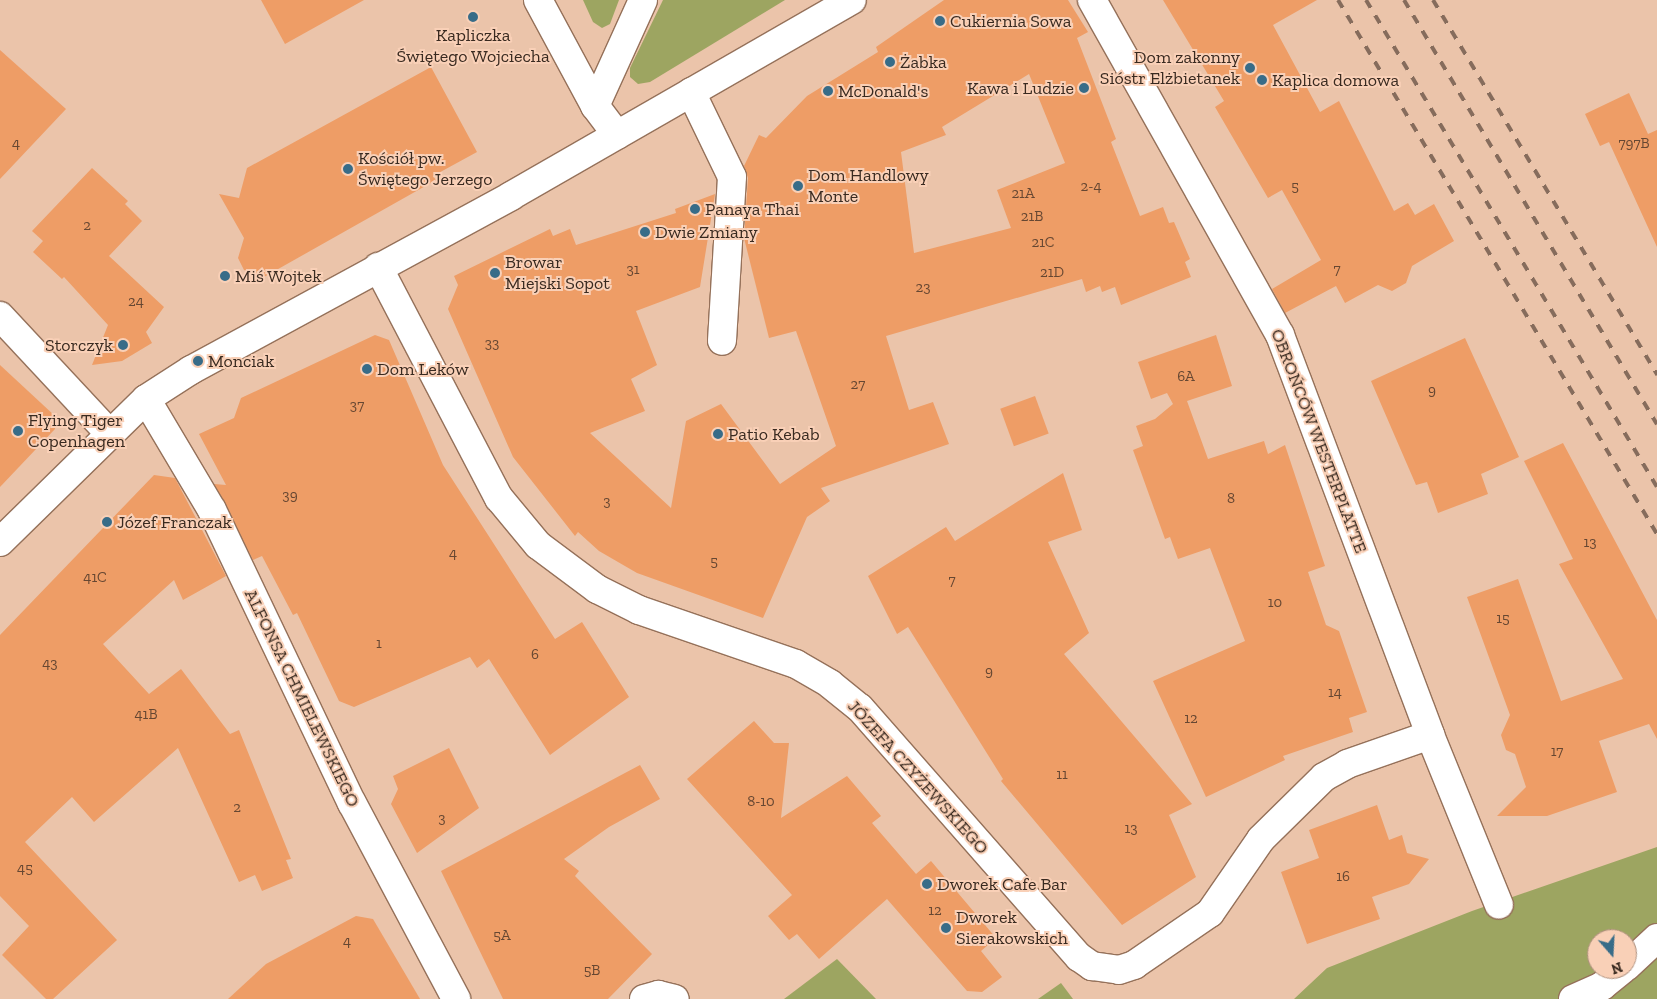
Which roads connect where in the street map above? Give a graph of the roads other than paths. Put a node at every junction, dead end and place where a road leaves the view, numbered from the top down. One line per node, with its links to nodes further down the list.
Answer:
1 (538, 0): 6 (street)
2 (643, 0): 6 (street)
3 (852, 0): 5 (street)
4 (1092, 0): 14 (street, OBROŃCÓW WESTERPLATTE)
5 (692, 92): 7 (street); 10 (street)
6 (595, 106): 7 (street)
7 (617, 135): 8 (street)
8 (378, 267): 11 (street); 14 (street, JÓZEFA CZYŻEWSKIEGO)
9 (0, 316): 12 (street)
10 (722, 340)
11 (146, 399): 12 (street); 19 (street, ALFONSA CHMIELEWSKIEGO)
12 (109, 433): 13 (street)
13 (0, 542)
14 (1430, 735): 15 (street, OBROŃCÓW WESTERPLATTE)
15 (1499, 905)
16 (1657, 938): 17 (street)
17 (1637, 957)
18 (1611, 979): 20 (street)
19 (456, 999)
20 (1573, 999)

